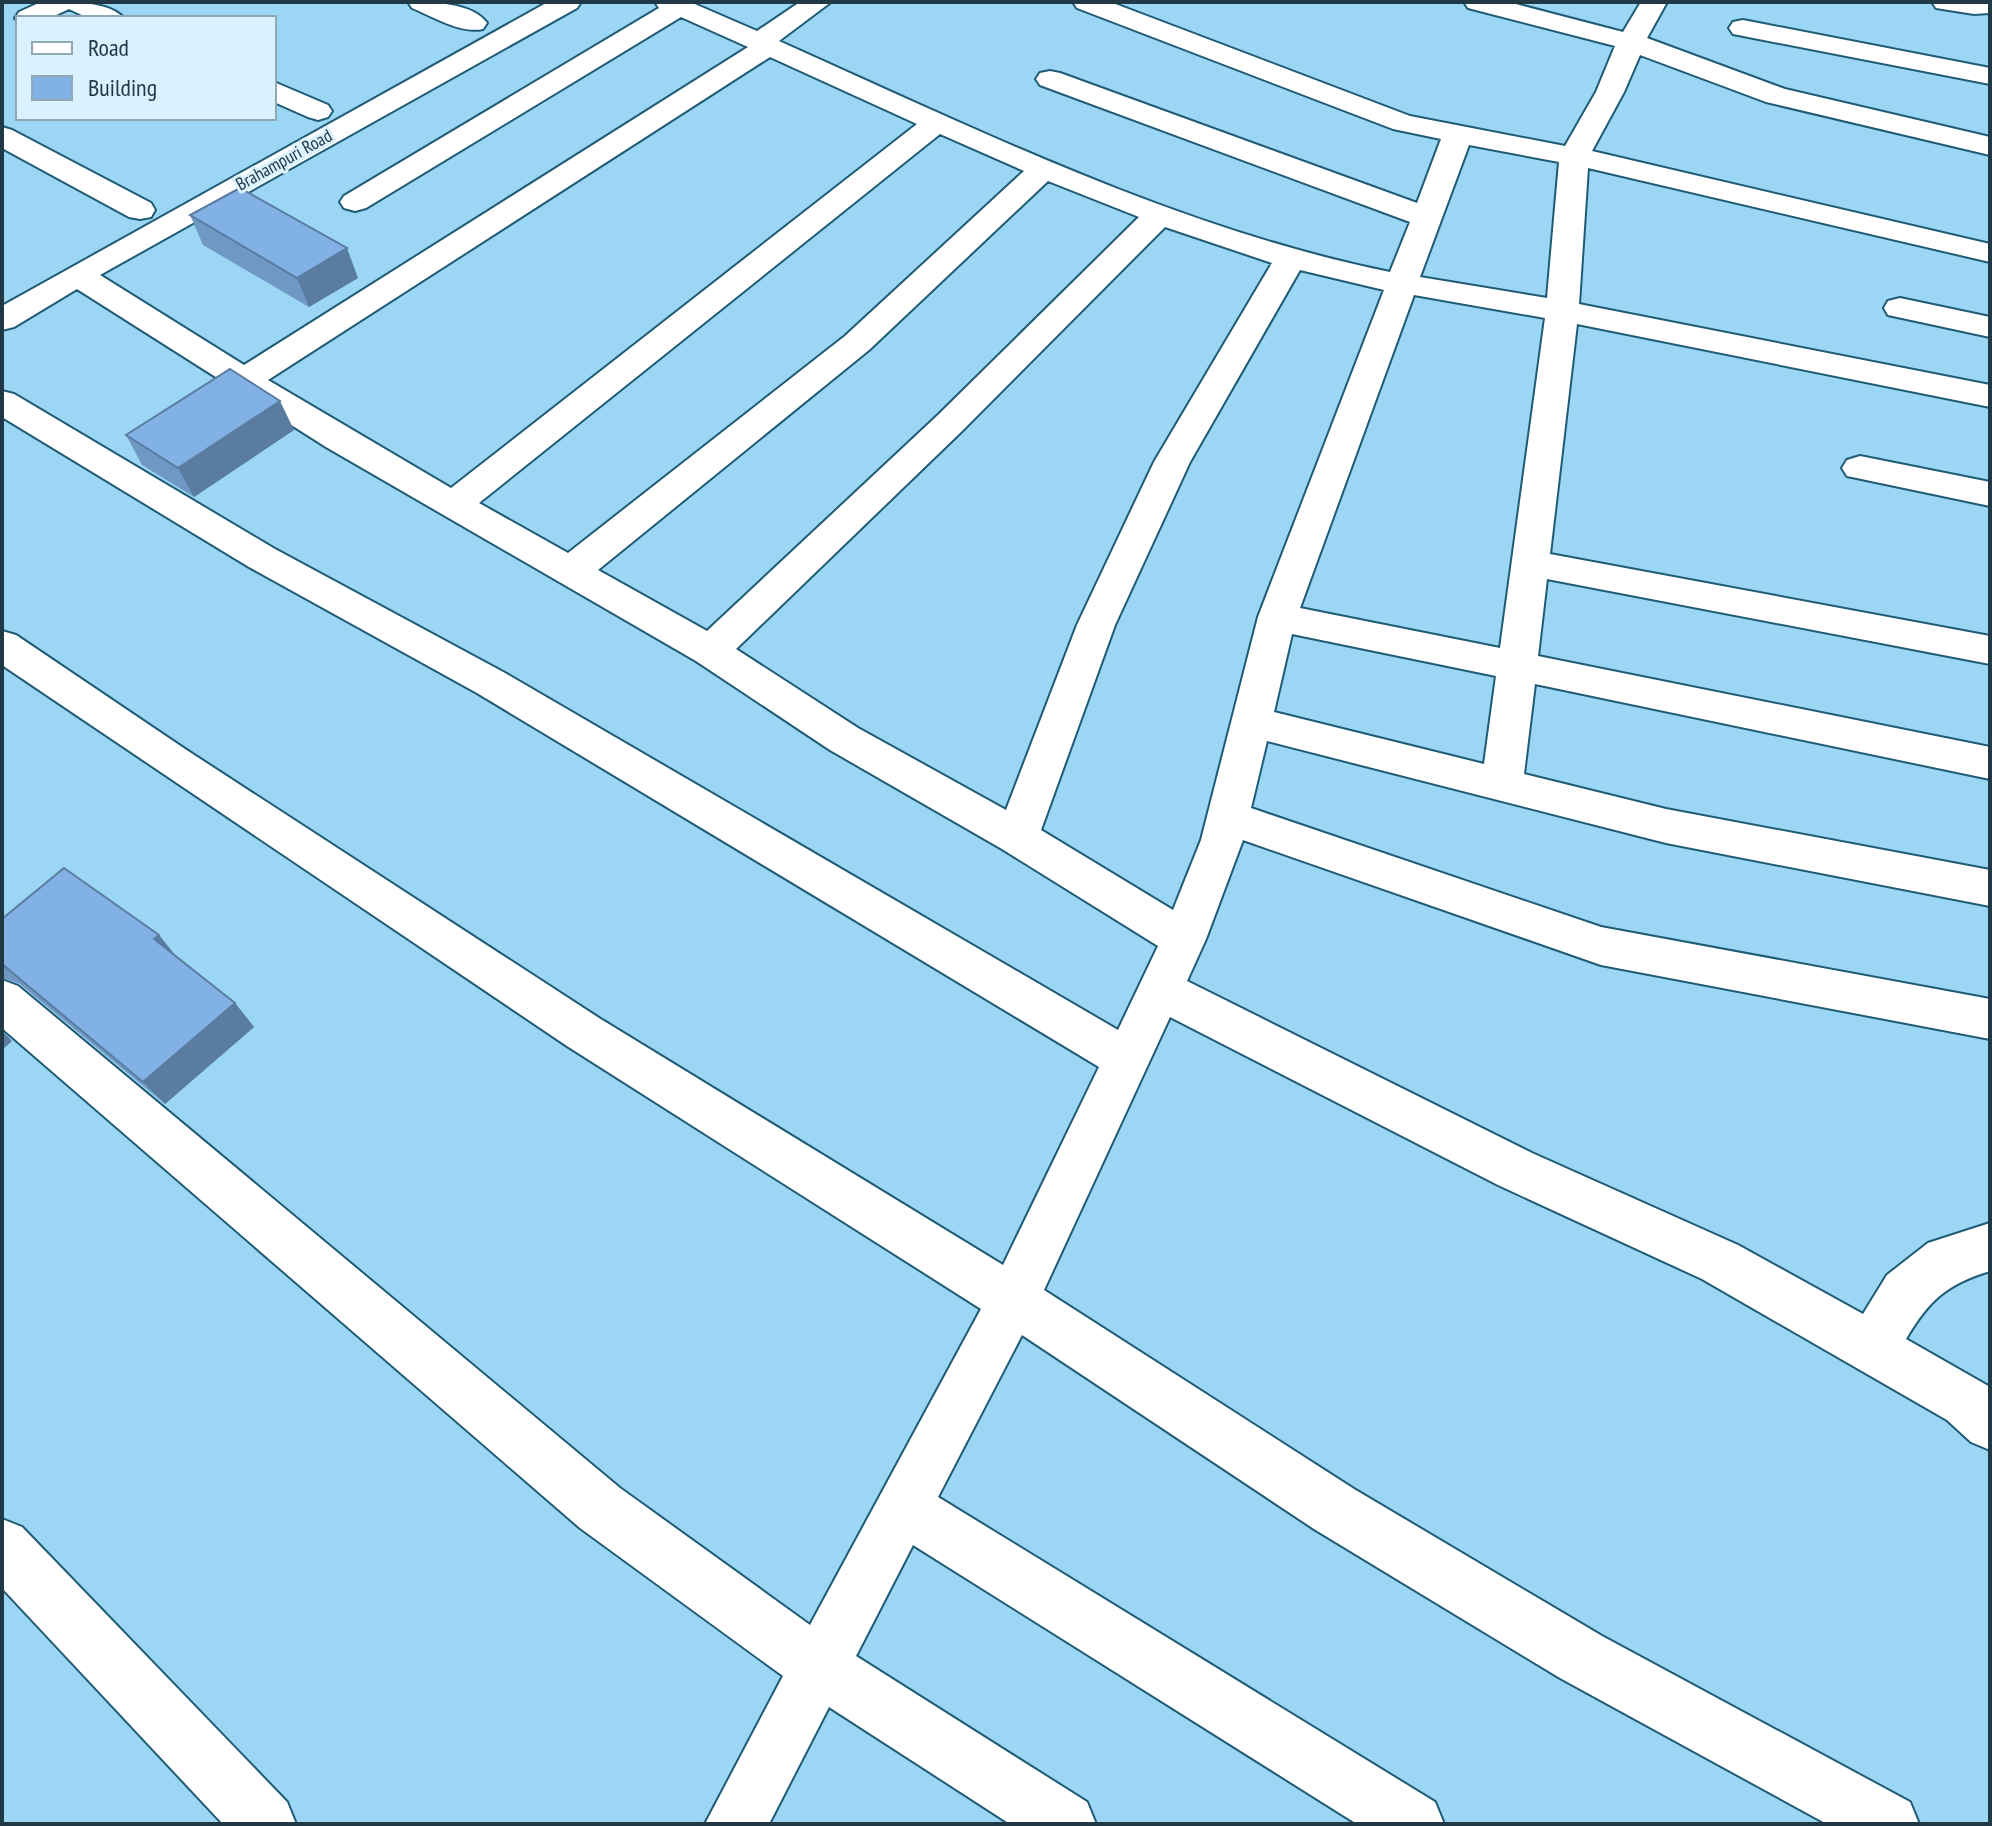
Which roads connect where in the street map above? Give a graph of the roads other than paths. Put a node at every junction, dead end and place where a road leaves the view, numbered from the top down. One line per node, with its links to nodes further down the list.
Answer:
1 (62, 2): 12 (street)
2 (75, 2): 13 (street)
3 (421, 2): 20 (street, Brahampuri Road)
4 (568, 2): 26 (street, Brahampuri Road)
5 (818, 2): 16 (street)
6 (1086, 2): 22 (street)
7 (1477, 2): 15 (street)
8 (1654, 2): 15 (street)
9 (1945, 2): 11 (street)
10 (674, 4): 16 (street); 29 (street)
11 (1990, 5)
12 (33, 16)
13 (106, 16)
14 (1743, 28): 17 (street)
15 (1631, 42): 25 (street); 27 (street)
16 (764, 44): 21 (street); 42 (street)
17 (1990, 76)
18 (1050, 79): 32 (street)
19 (276, 92): 20 (street)
20 (318, 111): 24 (street, Brahampuri Road)
21 (939, 121): 28 (street); 47 (street)
22 (1458, 134): 27 (street); 32 (street)
23 (2, 136): 30 (street)
24 (272, 137): 26 (street); 30 (street, Brahampuri Road)
25 (1990, 146)
26 (298, 152): 35 (street, Brahampuri Road)
27 (1574, 156): 33 (street); 39 (street)
28 (1045, 167): 31 (street); 49 (street)
29 (355, 202)
30 (140, 210): 37 (street, Brahampuri Road)
31 (1160, 214): 34 (street); 53 (street)
32 (1428, 218): 36 (street)
33 (1990, 253)
34 (1291, 258): 36 (street); 59 (street)
35 (77, 275): 40 (street, Brahampuri Road); 42 (street)
36 (1404, 285): 39 (street); 50 (street)
37 (2, 288)
38 (1900, 308): 41 (street)
39 (1562, 311): 43 (street); 48 (street)
40 (2, 320)
41 (1990, 327)
42 (242, 381): 47 (street)
43 (1990, 396)
44 (2, 402): 65 (street)
45 (1860, 468): 46 (street)
46 (1990, 494)
47 (453, 505): 49 (street)
48 (1530, 563): 52 (street); 54 (street)
49 (570, 572): 53 (street)
50 (1277, 617): 54 (street); 55 (street)
51 (2, 645): 67 (street)
52 (1990, 650)
53 (710, 651): 59 (street)
54 (1517, 667): 56 (street); 57 (street)
55 (1249, 721): 57 (street); 58 (street)
56 (1990, 763)
57 (1502, 786): 60 (street)
58 (1227, 817): 61 (street); 64 (street)
59 (1017, 837): 61 (street)
60 (1990, 888)
61 (1184, 939): 62 (street)
62 (1161, 990): 65 (street); 68 (street)
63 (2, 1000): 72 (street)
64 (1990, 1019)
65 (1126, 1059): 67 (street)
66 (1990, 1247): 68 (street)
67 (1013, 1300): 70 (street); 77 (street)
68 (1872, 1348): 69 (street)
69 (1990, 1423)
70 (903, 1507): 72 (street); 76 (street)
71 (2, 1547): 73 (street)
72 (818, 1666): 74 (street); 75 (street)
73 (265, 1824)
74 (736, 1824)
75 (1065, 1824)
76 (1413, 1824)
77 (1888, 1824)

